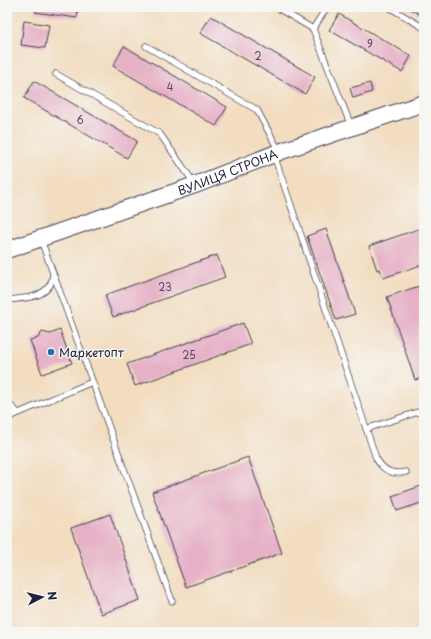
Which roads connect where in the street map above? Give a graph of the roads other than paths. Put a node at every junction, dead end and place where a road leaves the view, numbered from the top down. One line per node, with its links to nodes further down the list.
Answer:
1 (276, 7): 4 (lane)
2 (327, 7): 4 (lane)
3 (388, 7): 5 (lane)
4 (313, 28): 9 (lane)
5 (424, 28)
6 (146, 46): 10 (lane)
7 (56, 74): 11 (lane)
8 (424, 104): 9 (street, ВУЛИЦЯ СТРОНА)
9 (352, 128): 10 (street, ВУЛИЦЯ СТРОНА)
10 (276, 153): 11 (street, ВУЛИЦЯ СТРОНА); 22 (lane)
11 (195, 185): 12 (street, ВУЛИЦЯ СТРОНА)
12 (36, 239): 13 (street); 14 (street); 15 (lane)
13 (7, 250)
14 (7, 256)
15 (53, 273): 16 (lane); 17 (lane)
16 (7, 300)
17 (92, 382): 20 (lane); 24 (lane)
18 (7, 402): 20 (lane)
19 (424, 410): 22 (lane)
20 (18, 413): 21 (lane)
21 (7, 418)
22 (366, 429): 23 (lane)
23 (406, 472)
24 (172, 601)

